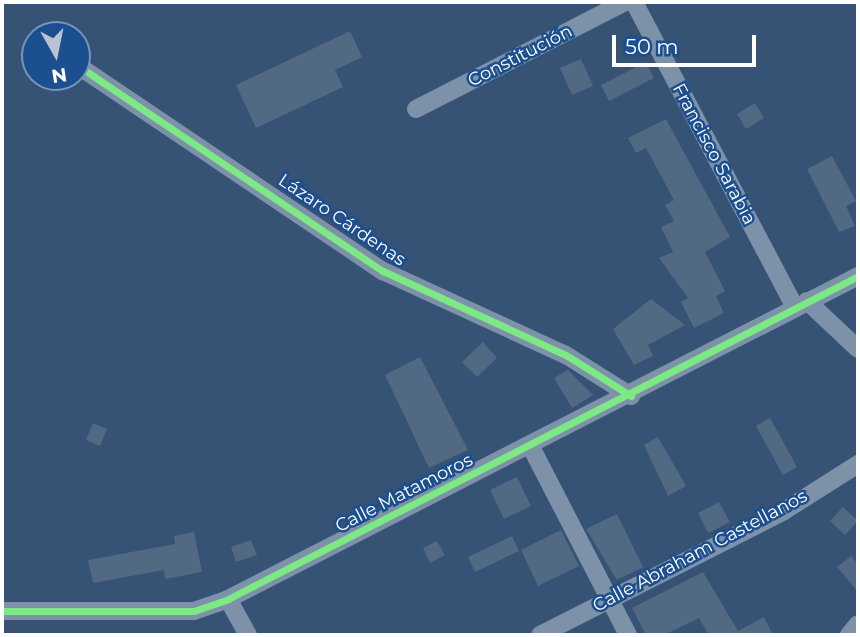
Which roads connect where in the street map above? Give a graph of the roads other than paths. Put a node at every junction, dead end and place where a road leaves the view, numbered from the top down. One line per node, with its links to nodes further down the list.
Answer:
1 (625, 2): 4 (street, Constitución)
2 (634, 2): 6 (street, Francisco Sarabia)
3 (91, 74): 8 (street, Lázaro Cárdenas)
4 (416, 109)
5 (858, 276): 6 (street, Calle Matamoros)
6 (801, 304): 7 (street, Francisco Sarabia); 8 (street, Calle Matamoros)
7 (858, 349)
8 (631, 396): 9 (street, Calle Matamoros)
9 (531, 447): 11 (street, Calle Matamoros); 12 (street)
10 (858, 464): 12 (street, Calle Abraham Castellanos)
11 (228, 599): 13 (street, Calle Matamoros); 15 (street)
12 (608, 599): 16 (street, Calle Abraham Castellanos); 17 (street)
13 (2, 611)
14 (858, 624): 18 (street)
15 (248, 635)
16 (540, 635)
17 (628, 635)
18 (849, 635)

